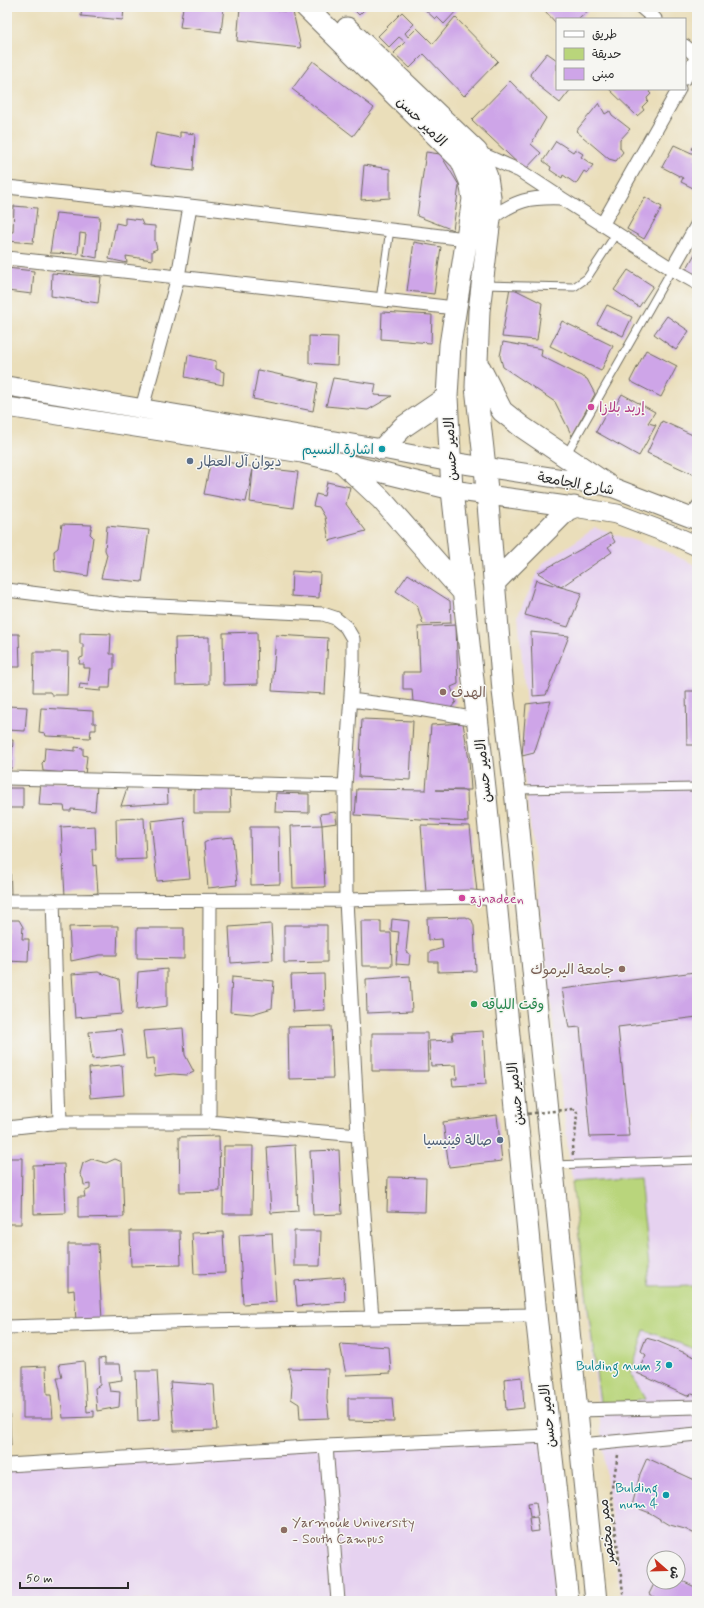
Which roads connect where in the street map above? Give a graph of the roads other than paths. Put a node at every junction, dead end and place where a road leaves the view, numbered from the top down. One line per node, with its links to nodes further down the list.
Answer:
1 (306, 7): 18 (main road, الامير حسن)
2 (326, 7): 9 (main road, الامير حسن)
3 (641, 7): 4 (street)
4 (653, 18)
5 (686, 47): 6 (street)
6 (697, 57): 7 (street)
7 (686, 76)
8 (678, 90): 14 (street)
9 (477, 152): 11 (street); 13 (main road, الامير حسن)
10 (7, 187): 12 (street)
11 (561, 198): 13 (street); 14 (street)
12 (190, 206): 16 (street); 21 (street)
13 (490, 219): 23 (main road, الامير حسن)
14 (602, 225): 17 (street)
15 (697, 225): 20 (street)
16 (390, 230): 18 (street); 24 (lane)
17 (616, 234): 20 (street); 23 (lane)
18 (466, 239): 25 (main road, الامير حسن)
19 (7, 258): 21 (street)
20 (672, 269): 22 (street); 32 (lane)
21 (178, 277): 24 (street); 30 (street)
22 (697, 284)
23 (482, 285): 26 (main road, الامير حسن)
24 (380, 300): 25 (street)
25 (455, 308): 28 (main road, الامير حسن)
26 (476, 361): 32 (main road); 35 (main road, الامير حسن)
27 (7, 386): 30 (main road, شارع الجامعة)
28 (447, 397): 31 (main road); 33 (main road, الامير حسن)
29 (7, 407): 34 (main road, شارع الجامعة)
30 (142, 408): 31 (main road, شارع الجامعة)
31 (382, 449): 33 (main road, شارع الجامعة)
32 (565, 457): 36 (main road)
33 (451, 462): 35 (main road, شارع الجامعة); 37 (main road, الامير حسن)
34 (344, 464): 37 (main road, شارع الجامعة); 44 (main road)
35 (485, 468): 36 (main road, شارع الجامعة); 38 (main road, الامير حسن)
36 (609, 486): 40 (main road, شارع الجامعة)
37 (452, 490): 38 (main road, شارع الجامعة); 44 (main road, الامير حسن)
38 (487, 496): 39 (main road, شارع الجامعة); 42 (main road, الامير حسن)
39 (574, 507): 41 (main road, شارع الجامعة); 42 (main road)
40 (694, 513)
41 (697, 546)
42 (494, 583): 50 (main road, الامير حسن)
43 (7, 590): 45 (street)
44 (462, 592): 46 (main road, الامير حسن)
45 (351, 700): 46 (street); 48 (street)
46 (477, 719): 51 (main road, الامير حسن)
47 (7, 778): 48 (street)
48 (345, 786): 54 (street)
49 (697, 787): 50 (lane)
50 (515, 790): 61 (main road, الامير حسن)
51 (495, 898): 54 (street); 62 (main road, الامير حسن)
52 (7, 900): 53 (street)
53 (53, 900): 55 (street); 56 (street)
54 (346, 900): 55 (street); 59 (street)
55 (210, 901): 57 (street)
56 (60, 1122): 57 (street); 58 (street)
57 (209, 1122): 59 (street)
58 (7, 1128)
59 (358, 1135): 63 (street)
60 (697, 1160): 61 (lane)
61 (552, 1165): 66 (main road, الامير حسن)
62 (536, 1315): 63 (street); 68 (main road, الامير حسن)
63 (372, 1318): 64 (street)
64 (7, 1327)
65 (697, 1407): 66 (street)
66 (578, 1410): 69 (main road, الامير حسن)
67 (697, 1434): 69 (street)
68 (549, 1436): 70 (street); 73 (main road, الامير حسن)
69 (581, 1445): 74 (main road, الامير حسن)
70 (326, 1446): 71 (street); 72 (street)
71 (7, 1465)
72 (338, 1601)
73 (568, 1601)
74 (596, 1601)

